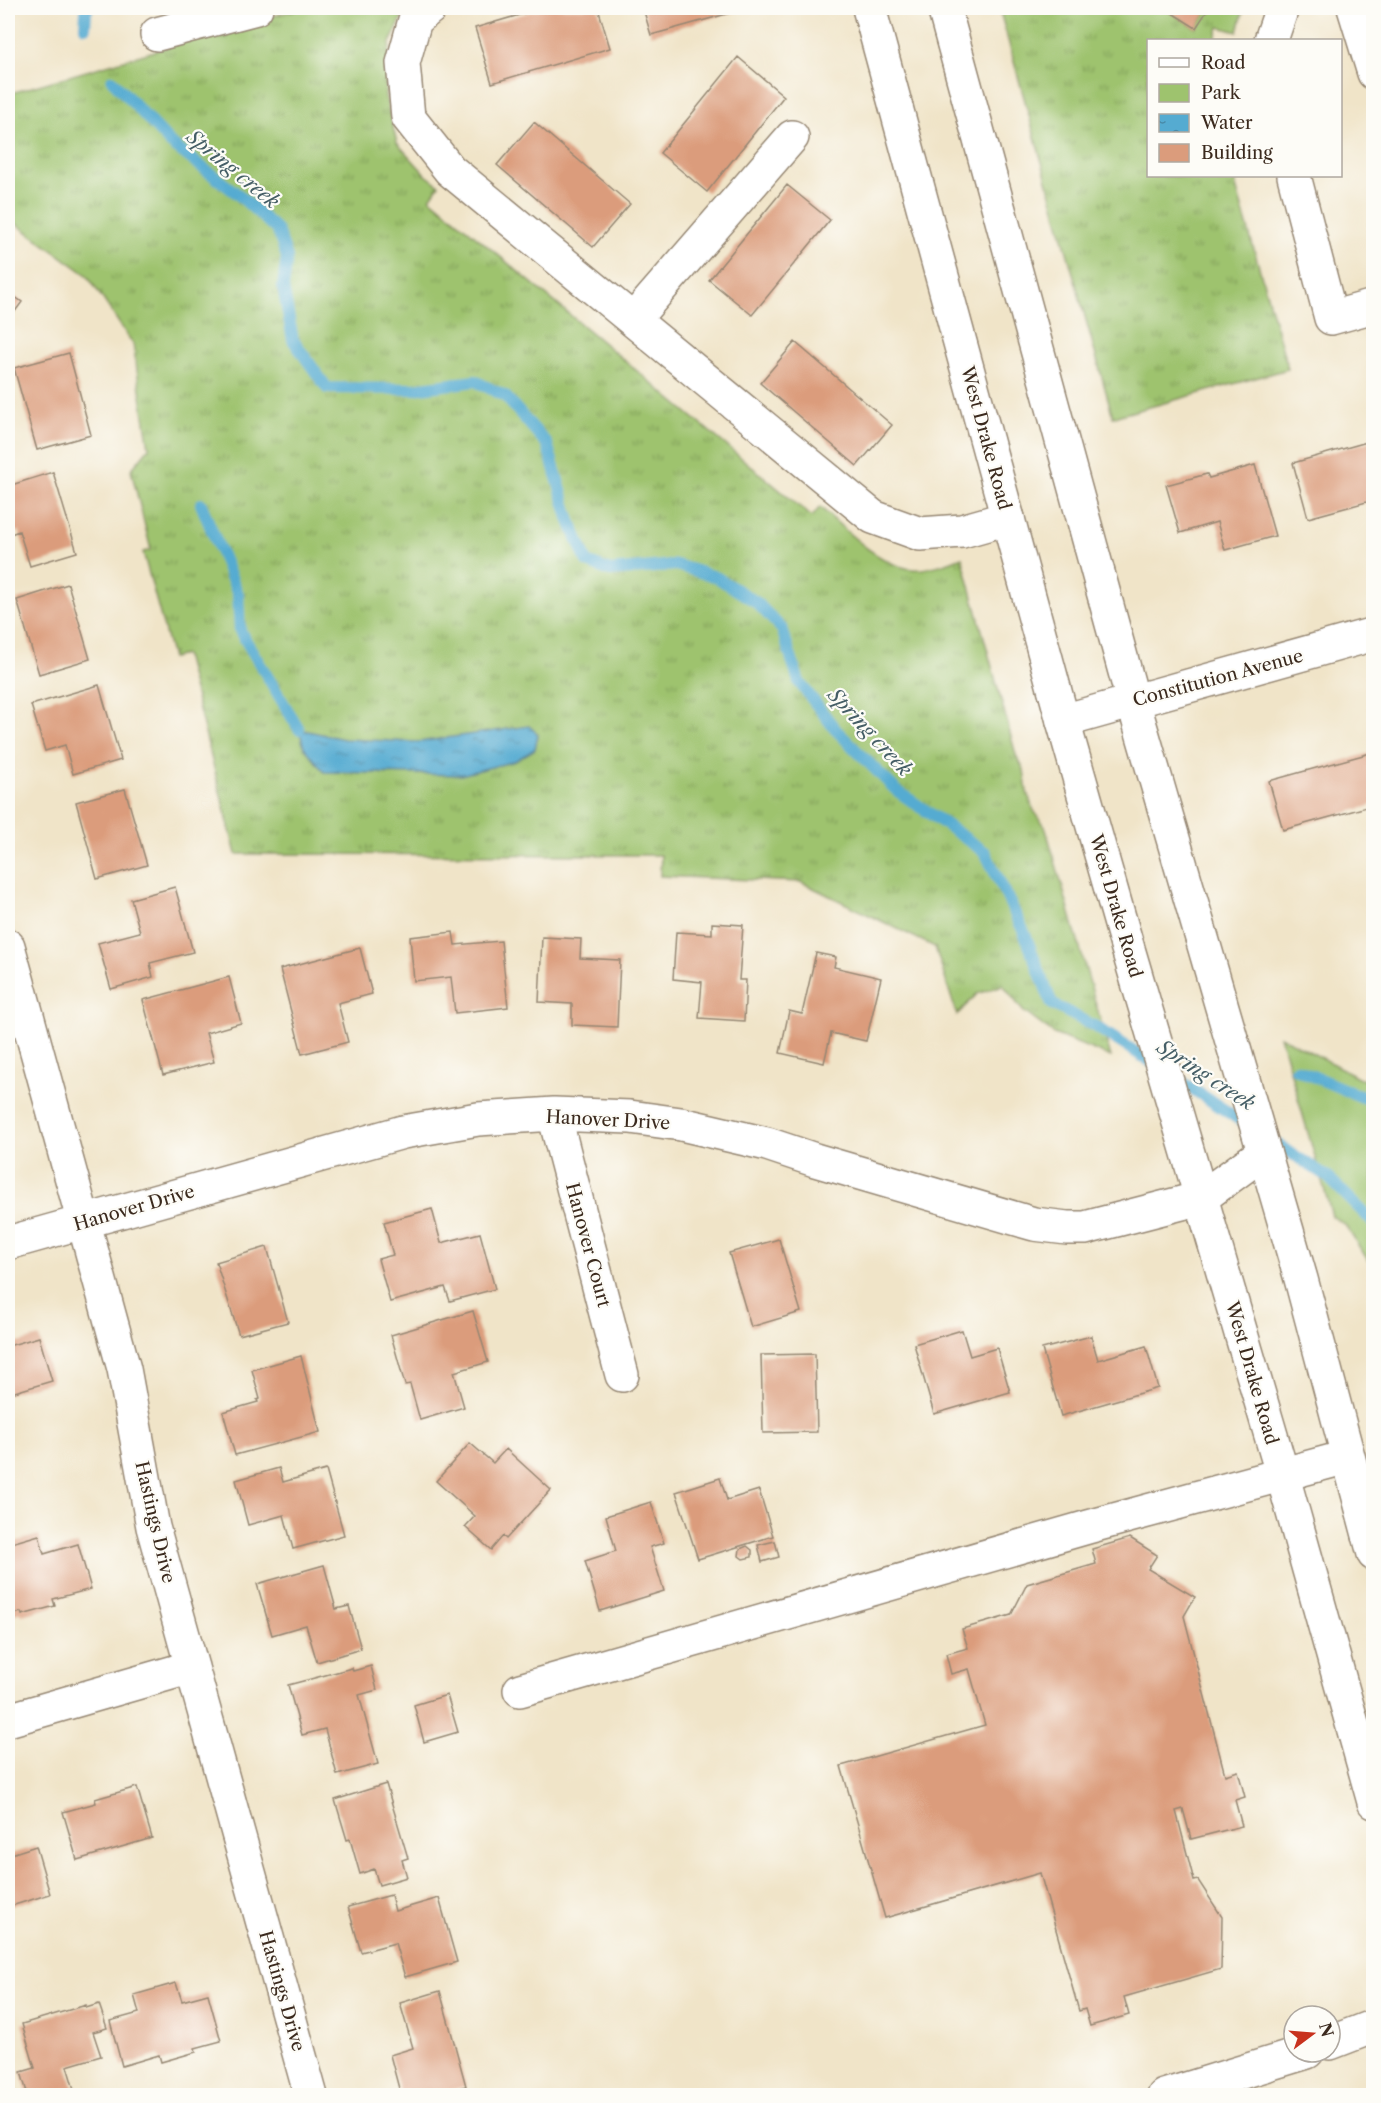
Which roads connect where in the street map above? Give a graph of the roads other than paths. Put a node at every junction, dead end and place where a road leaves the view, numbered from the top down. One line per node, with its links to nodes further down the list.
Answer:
1 (256, 8): 7 (main road)
2 (430, 8): 13 (main road)
3 (869, 8): 14 (main road, West Drake Road)
4 (944, 8): 16 (main road)
5 (1282, 8): 8 (main road)
6 (1354, 8): 9 (main road)
7 (157, 34)
8 (1271, 39)
9 (1374, 73)
10 (792, 137): 13 (main road)
11 (1294, 177): 12 (main road)
12 (1374, 306)
13 (633, 320): 14 (main road)
14 (1008, 518): 17 (main road, West Drake Road)
15 (1374, 634): 16 (main road, Constitution Avenue)
16 (1133, 701): 17 (main road, Constitution Avenue); 20 (main road)
17 (1063, 721): 21 (main road, West Drake Road)
18 (8, 946): 22 (main road, Hastings Drive)
19 (554, 1114): 21 (main road, Hanover Drive); 22 (main road, Hanover Drive); 24 (main road, Hanover Court)
20 (1264, 1152): 21 (main road, Hanover Drive); 25 (main road)
21 (1211, 1191): 26 (main road, West Drake Road)
22 (85, 1221): 23 (main road, Hanover Drive); 28 (main road, Hastings Drive)
23 (8, 1243)
24 (622, 1375)
25 (1347, 1456): 26 (main road); 27 (main road)
26 (1282, 1473): 29 (main road); 31 (main road, West Drake Road)
27 (1373, 1551)
28 (192, 1667): 30 (main road); 35 (main road, Hastings Drive)
29 (520, 1690)
30 (8, 1720)
31 (1374, 1802)
32 (1374, 2026): 33 (main road)
33 (1342, 2038)
34 (1282, 2060): 36 (main road)
35 (311, 2096)
36 (1164, 2096)

